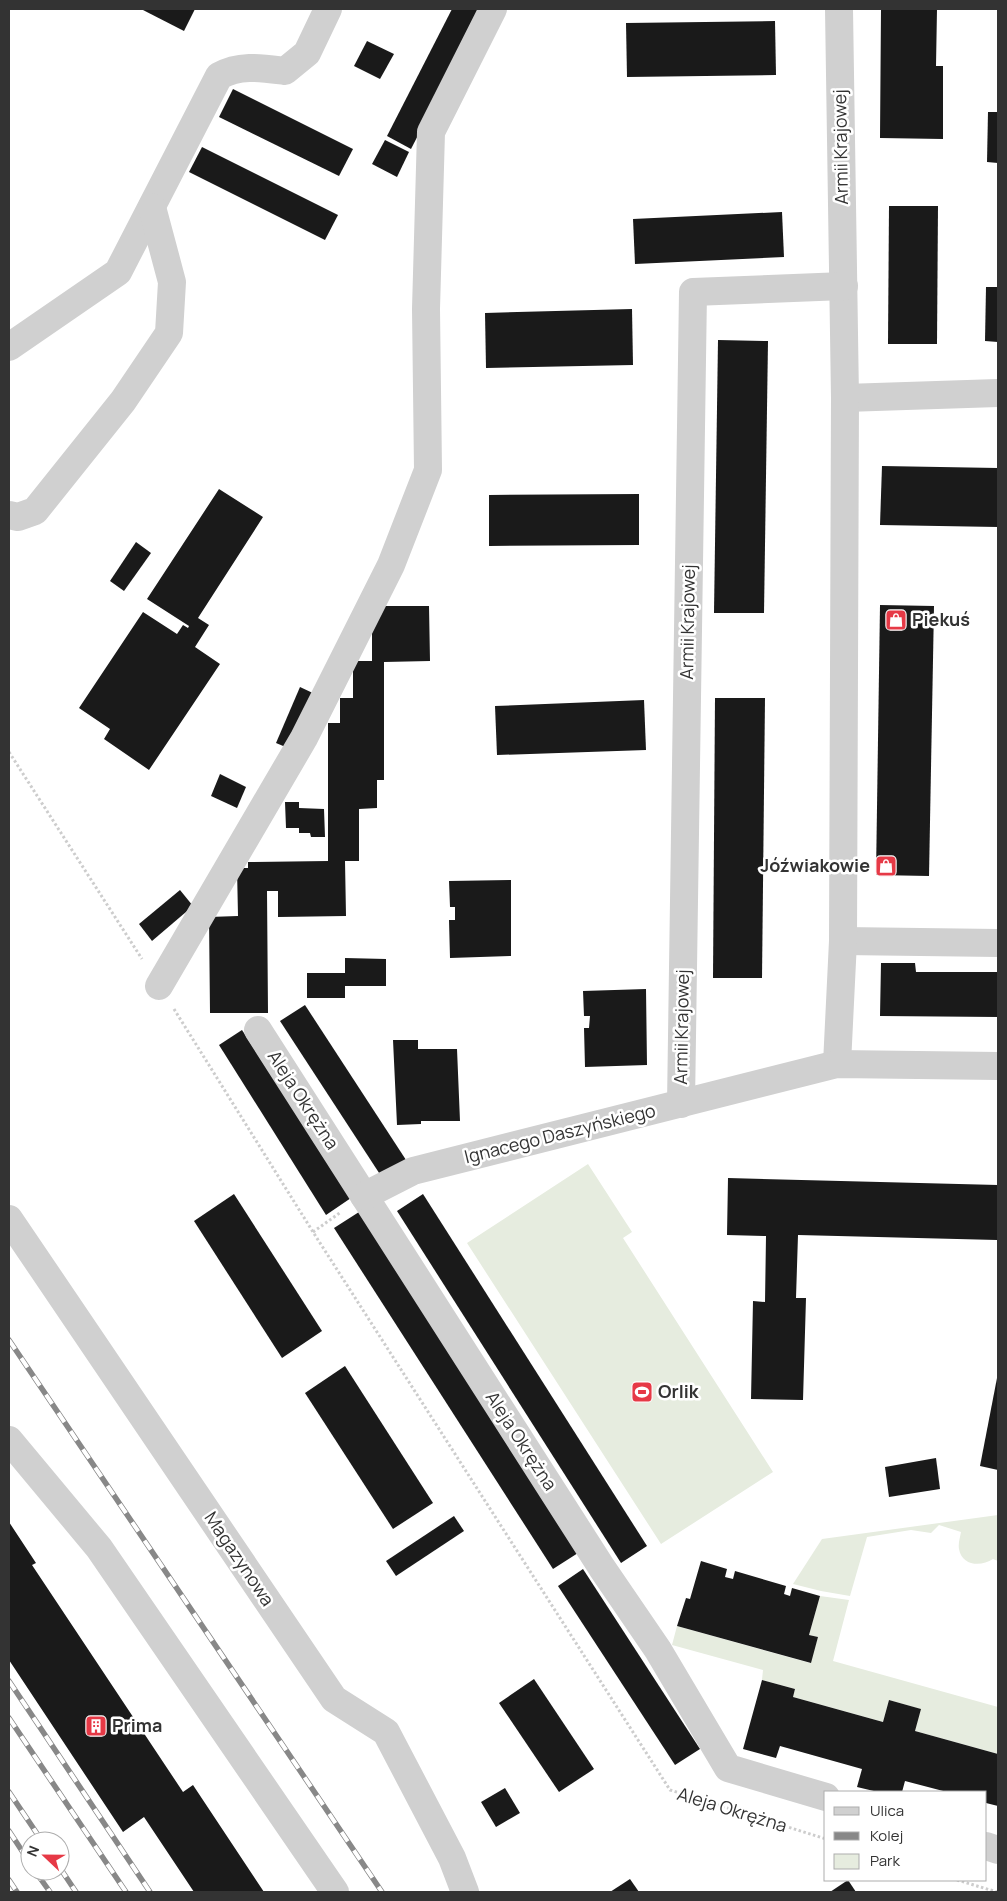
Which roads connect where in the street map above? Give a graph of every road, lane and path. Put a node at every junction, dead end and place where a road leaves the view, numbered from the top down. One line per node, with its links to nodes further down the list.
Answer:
1 (328, 9): 4 (street)
2 (493, 9): 12 (street)
3 (839, 9): 5 (street, Armii Krajowej)
4 (152, 207): 6 (street); 9 (street)
5 (844, 286): 8 (street, Armii Krajowej); 16 (street, Armii Krajowej)
6 (9, 347)
7 (998, 394): 8 (street)
8 (845, 398): 10 (street, Armii Krajowej)
9 (9, 516)
10 (843, 941): 11 (street); 14 (street, Armii Krajowej)
11 (998, 943)
12 (159, 986)
13 (258, 1030): 17 (street, Aleja Okrężna)
14 (837, 1064): 15 (street, Ignacego Daszyńskiego); 16 (street, Ignacego Daszyńskiego)
15 (998, 1066)
16 (681, 1104): 17 (street, Ignacego Daszyńskiego)
17 (364, 1196): 21 (street, Aleja Okrężna)
18 (9, 1219): 25 (street, Magazynowa)
19 (313, 1232): 22 (path, Aleja Okrężna)
20 (9, 1440): 24 (street)
21 (824, 1797)
22 (824, 1838)
23 (960, 1881): 26 (path)
24 (335, 1892)
25 (465, 1892)
26 (997, 1892)

